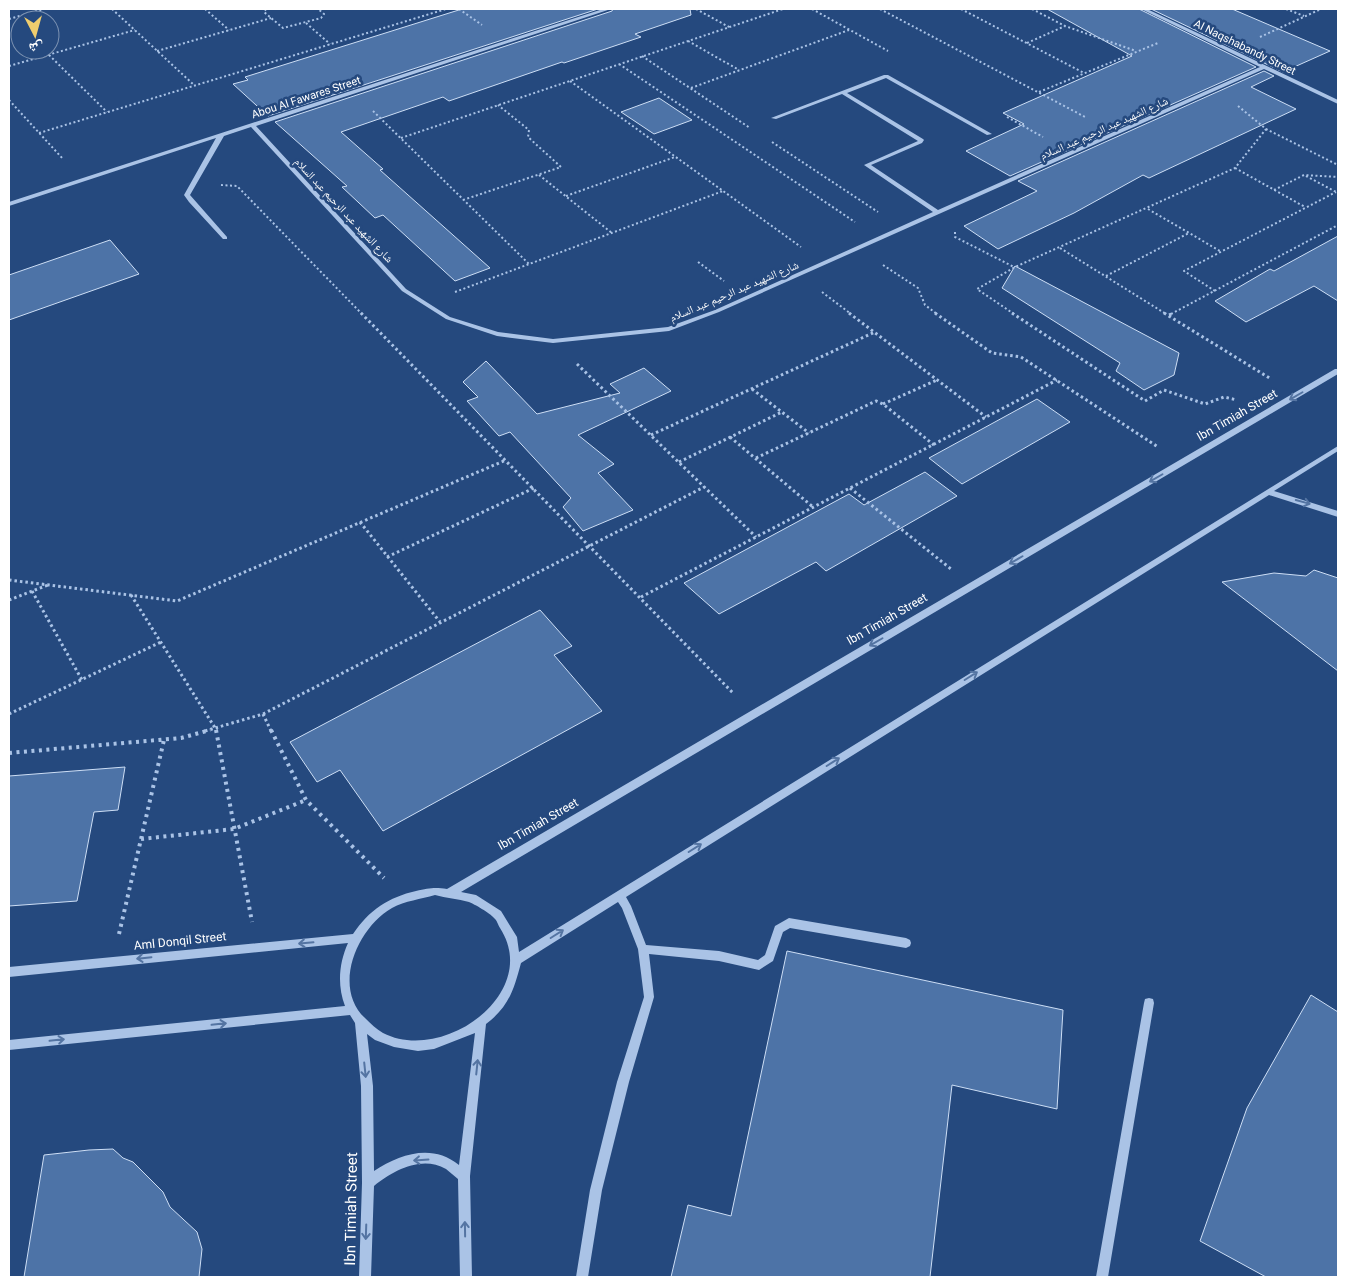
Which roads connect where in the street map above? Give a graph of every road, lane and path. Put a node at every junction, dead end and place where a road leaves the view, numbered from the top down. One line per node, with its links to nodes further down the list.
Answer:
1 (44, 9): 18 (path)
2 (112, 9): 22 (path)
3 (205, 9): 23 (path)
4 (266, 9): 17 (path)
5 (318, 9): 19 (path)
6 (446, 9): 28 (path)
7 (608, 9): 44 (street, Abou Al Fawares Street)
8 (696, 9): 21 (path)
9 (783, 9): 21 (path)
10 (880, 9): 46 (path)
11 (961, 9): 27 (path)
12 (1032, 9): 20 (path)
13 (1143, 9): 25 (street, Al Naqshabandy Street)
14 (1286, 9): 16 (path)
15 (1321, 9): 16 (path)
16 (1304, 17): 30 (path)
17 (271, 18): 19 (path); 23 (path)
18 (9, 19)
19 (306, 22): 28 (path)
20 (1065, 26): 27 (path); 32 (path)
21 (729, 27): 26 (path)
22 (135, 30): 29 (path); 31 (path)
23 (229, 30): 29 (path)
24 (850, 30): 38 (path)
25 (1188, 30): 30 (street, Al Naqshabandy Street); 32 (path)
26 (688, 41): 35 (path); 38 (path)
27 (1027, 43): 39 (path)
28 (330, 44): 41 (path)
29 (157, 51): 41 (path)
30 (1230, 51): 37 (street, Al Naqshabandy Street)
31 (60, 52)
32 (1136, 52): 39 (path)
33 (31, 60): 36 (path)
34 (54, 60): 50 (path)
35 (619, 64): 40 (path); 81 (path)
36 (9, 66)
37 (1264, 67): 43 (street, شارع الشهيد عبد الرحيم عبد السلام); 48 (street, Al Naqshabandy Street)
38 (740, 70): 42 (path)
39 (1085, 73): 46 (path)
40 (570, 80): 49 (path); 59 (path)
41 (194, 86): 50 (path)
42 (690, 88)
43 (1216, 89): 53 (path); 57 (street, شارع الشهيد عبد الرحيم عبد السلام)
44 (354, 92): 52 (street, Abou Al Fawares Street); 58 (path)
45 (842, 92): 51 (street); 56 (street); 76 (street)
46 (1039, 93): 57 (path)
47 (9, 100): 54 (path)
48 (1338, 102)
49 (498, 105): 58 (path); 62 (path)
50 (107, 112): 54 (path)
51 (774, 118)
52 (252, 125): 55 (street, Abou Al Fawares Street); 91 (street, شارع الشهيد عبد الرحيم عبد السلام)
53 (1266, 129): 60 (path); 61 (path)
54 (39, 133): 65 (path)
55 (222, 134): 65 (street, Abou Al Fawares Street); 66 (street)
56 (989, 134)
57 (1116, 134): 73 (street, شارع الشهيد عبد الرحيم عبد السلام)
58 (400, 138): 71 (path)
59 (675, 157): 68 (path); 70 (path)
60 (1338, 165)
61 (1235, 168): 67 (path); 75 (path)
62 (539, 175): 70 (path); 71 (path)
63 (1304, 175): 64 (path); 67 (path); 69 (path)
64 (1338, 178)
65 (82, 180): 72 (street, Abou Al Fawares Street)
66 (194, 182): 80 (street); 110 (path)
67 (1274, 190): 74 (path)
68 (723, 191): 78 (path); 86 (path)
69 (1337, 193): 74 (path)
70 (566, 196): 78 (path)
71 (464, 200): 85 (path)
72 (9, 204)
73 (956, 205): 76 (street, شارع الشهيد عبد الرحيم عبد السلام); 87 (path)
74 (1306, 207): 84 (path)
75 (1147, 209): 79 (path); 83 (path)
76 (938, 213): 81 (street, شارع الشهيد عبد الرحيم عبد السلام)
77 (1338, 225): 90 (path)
78 (612, 233): 85 (path)
79 (1189, 233): 84 (path); 89 (path)
80 (225, 238)
81 (880, 239): 82 (street, شارع الشهيد عبد الرحيم عبد السلام)
82 (858, 248): 86 (street, شارع الشهيد عبد الرحيم عبد السلام); 97 (path)
83 (1060, 248): 87 (path); 89 (path)
84 (1221, 251): 90 (path)
85 (529, 264): 91 (path)
86 (824, 264): 88 (street, شارع الشهيد عبد الرحيم عبد السلام)
87 (1015, 267): 102 (path)
88 (799, 275): 93 (path); 94 (street, شارع الشهيد عبد الرحيم عبد السلام)
89 (1106, 276): 92 (path)
90 (1215, 291): 92 (path)
91 (424, 304): 94 (street, شارع الشهيد عبد الرحيم عبد السلام)
92 (1169, 315): 99 (path)
93 (875, 332): 96 (path); 98 (path)
94 (553, 341): 105 (path)
95 (1338, 371): 99 (street, Ibn Timiah Street)
96 (937, 380): 100 (path); 103 (path)
97 (1057, 380): 103 (path); 112 (path)
98 (752, 389): 101 (path); 105 (path)
99 (1297, 395): 102 (street, Ibn Timiah Street, one-way to 102)
100 (883, 404): 104 (path); 107 (path)
101 (782, 412): 104 (path); 106 (path)
102 (1263, 415): 112 (street, Ibn Timiah Street)
103 (986, 418): 107 (path)
104 (809, 432): 109 (path)
105 (650, 435): 111 (path)
106 (730, 437): 109 (path); 111 (path)
107 (934, 444): 115 (path)
108 (1338, 448): 116 (street)
109 (756, 458): 117 (path)
110 (506, 460): 114 (path); 119 (path)
111 (679, 462): 113 (path)
112 (1182, 463): 125 (street, Ibn Timiah Street, one-way to 125)
113 (704, 487): 120 (path); 121 (path)
114 (534, 488): 121 (path); 122 (path)
115 (850, 488): 117 (path); 125 (path)
116 (1268, 492): 118 (street, one-way to 118); 143 (street, one-way to 116)
117 (813, 507): 120 (path)
118 (1338, 514)
119 (360, 522): 122 (path); 127 (path)
120 (756, 537): 128 (path)
121 (590, 545): 128 (path); 130 (path)
122 (387, 557): 130 (path)
123 (9, 580): 124 (path)
124 (48, 585): 126 (path); 127 (path)
125 (972, 586): 135 (street, Ibn Timiah Street, one-way to 135)
126 (32, 591): 129 (path); 132 (path)
127 (131, 595): 131 (path)
128 (641, 598): 135 (path)
129 (9, 600)
130 (440, 622): 134 (path)
131 (161, 642): 132 (path); 136 (path)
132 (82, 680): 133 (path)
133 (9, 714)
134 (263, 714): 136 (path); 139 (path)
135 (754, 714): 142 (street, Ibn Timiah Street)
136 (216, 728): 137 (path); 140 (path)
137 (164, 740): 138 (path); 141 (path)
138 (9, 753)
139 (306, 800): 140 (path); 144 (path)
140 (234, 829): 141 (path); 147 (path)
141 (141, 839): 150 (path)
142 (450, 892): 144 (street); 149 (street)
143 (618, 896): 148 (street); 149 (street, one-way to 143)
144 (406, 899): 145 (street)
145 (354, 938): 147 (street, Aml Donqil Street, one-way to 147); 153 (street)
146 (906, 943): 148 (street)
147 (257, 947): 150 (street, Aml Donqil Street, one-way to 150)
148 (643, 949): 161 (street)
149 (516, 960): 155 (street)
150 (113, 962): 151 (street, Aml Donqil Street)
151 (9, 972)
152 (1149, 1003): 162 (street)
153 (352, 1010): 154 (street); 156 (street, one-way to 153)
154 (360, 1021): 155 (street); 158 (street, Ibn Timiah Street, one-way to 158)
155 (481, 1025): 157 (street, one-way to 155)
156 (9, 1045)
157 (464, 1176): 158 (street, one-way to 158); 160 (street, one-way to 157)
158 (368, 1183): 159 (street, Ibn Timiah Street, one-way to 159)
159 (364, 1277)
160 (466, 1277)
161 (582, 1277)
162 (1102, 1277)

